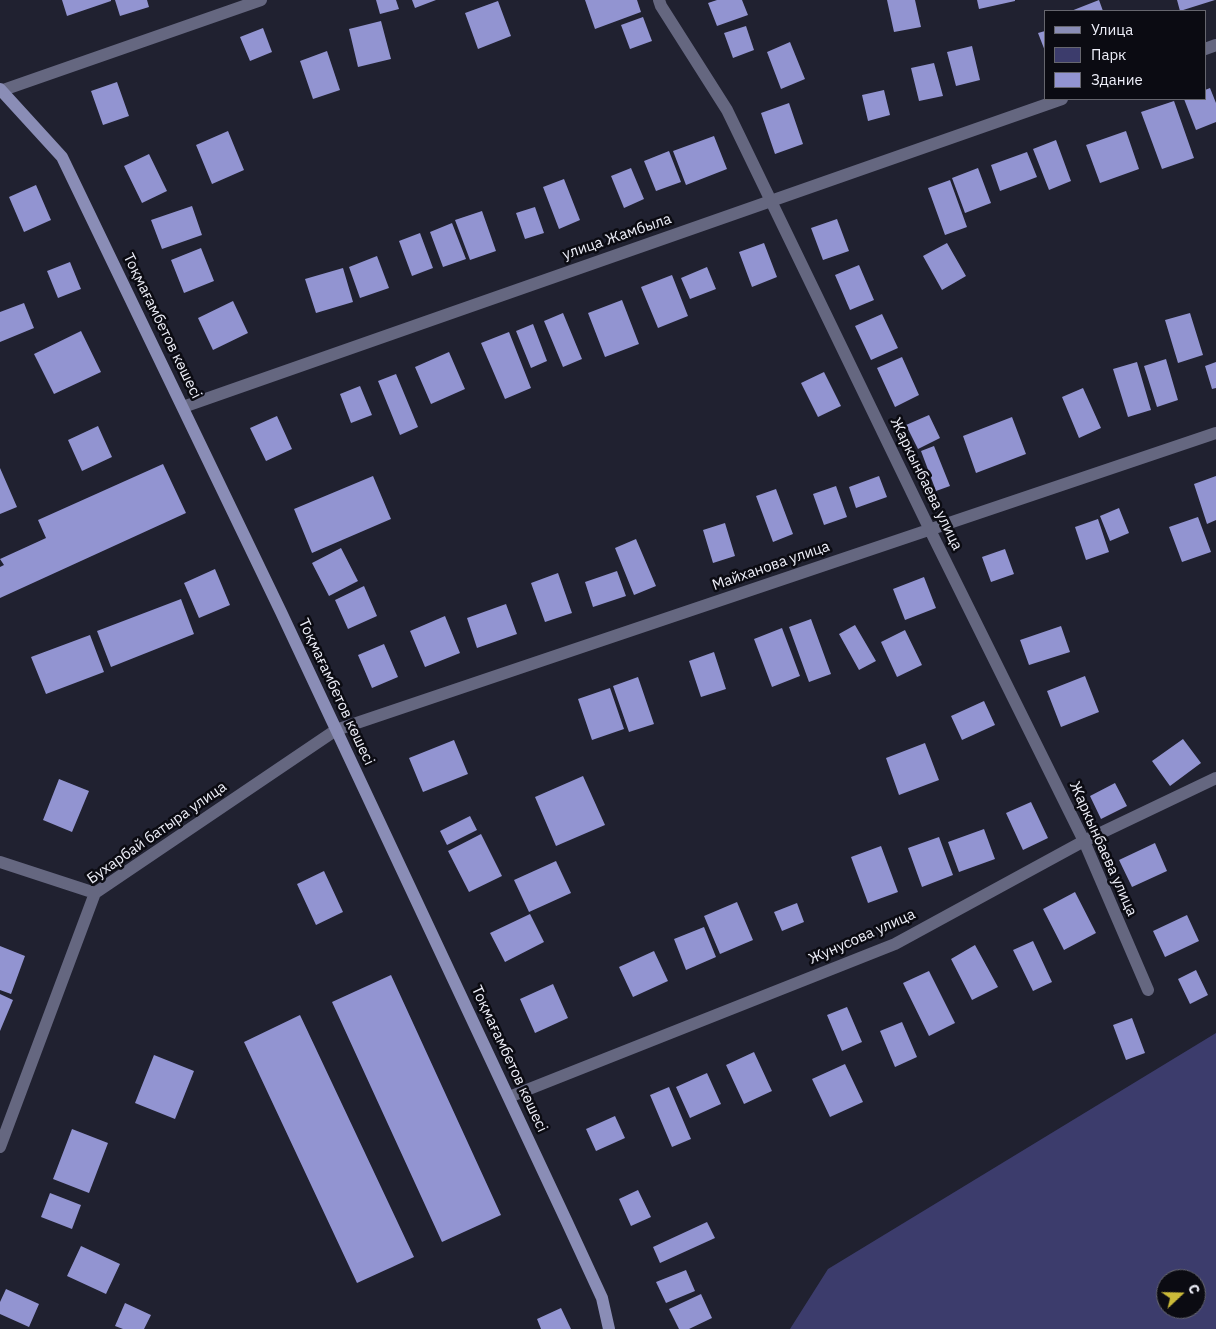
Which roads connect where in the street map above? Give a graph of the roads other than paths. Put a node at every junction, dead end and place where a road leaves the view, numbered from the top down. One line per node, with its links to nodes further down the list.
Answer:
1 (261, 0): 3 (street)
2 (658, 0): 5 (street, Жаркынбаева улица)
3 (0, 91): 6 (street, Тоқмағамбетов көшесі)
4 (1059, 100): 5 (street, улица Жамбыла)
5 (770, 200): 6 (street, улица Жамбыла); 8 (street, Жаркынбаева улица)
6 (183, 407): 9 (street, Тоқмағамбетов көшесі)
7 (1216, 433): 8 (street, Майханова улица)
8 (930, 530): 9 (street, Майханова улица); 11 (street, Жаркынбаева улица)
9 (336, 730): 13 (street, Бухарбай батыра улица); 15 (street, Тоқмағамбетов көшесі)
10 (1216, 778): 11 (street, Жунусова улица)
11 (1084, 841): 14 (street, Жаркынбаева улица); 15 (street, Жунусова улица)
12 (0, 862): 13 (street)
13 (95, 893): 16 (street, Бухарбай батыра улица)
14 (1148, 990)
15 (509, 1097): 17 (street, Тоқмағамбетов көшесі)
16 (0, 1148)
17 (609, 1329)

